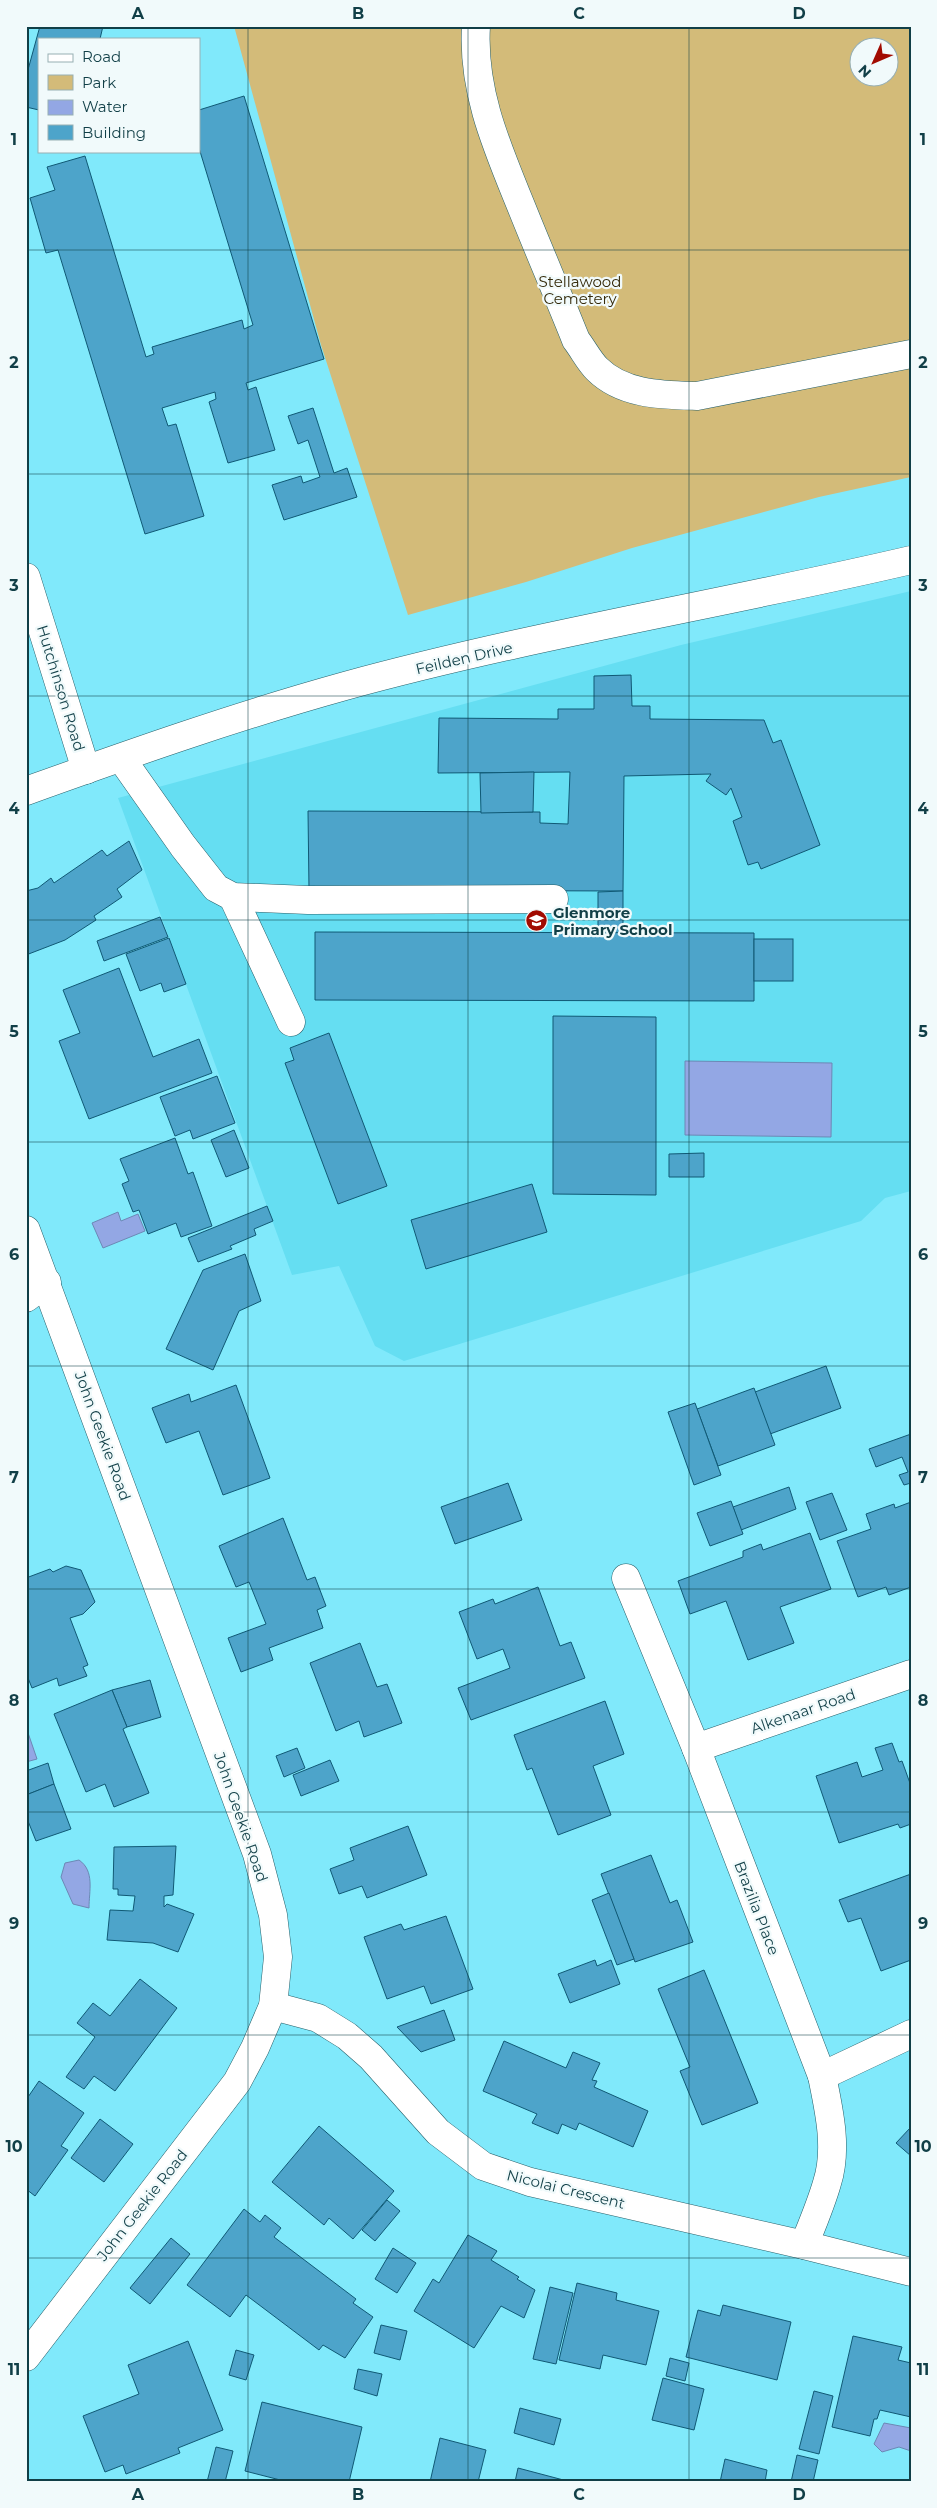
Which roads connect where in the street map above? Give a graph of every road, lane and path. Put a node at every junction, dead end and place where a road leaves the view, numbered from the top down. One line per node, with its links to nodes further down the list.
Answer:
1 (476, 26): 2 (street)
2 (911, 354)
3 (911, 560): 5 (street, Feilden Drive)
4 (26, 577): 6 (street, Hutchinson Road)
5 (121, 758): 6 (street, Feilden Drive); 8 (street)
6 (86, 770): 7 (street, Feilden Drive)
7 (26, 791)
8 (233, 897): 9 (street); 10 (street)
9 (554, 899)
10 (291, 1022)
11 (26, 1230): 12 (street, John Geekie Road)
12 (36, 1290): 16 (street, John Geekie Road)
13 (626, 1578): 15 (street, Brazilia Place)
14 (911, 1674): 15 (street, Alkenaar Road)
15 (696, 1748): 18 (street, Brazilia Place)
16 (273, 2006): 19 (street, Nicolai Crescent); 21 (street, John Geekie Road)
17 (911, 2034): 18 (street)
18 (822, 2076): 19 (street, Brazilia Place)
19 (804, 2245): 20 (street, Nicolai Crescent)
20 (911, 2272)
21 (26, 2357)

